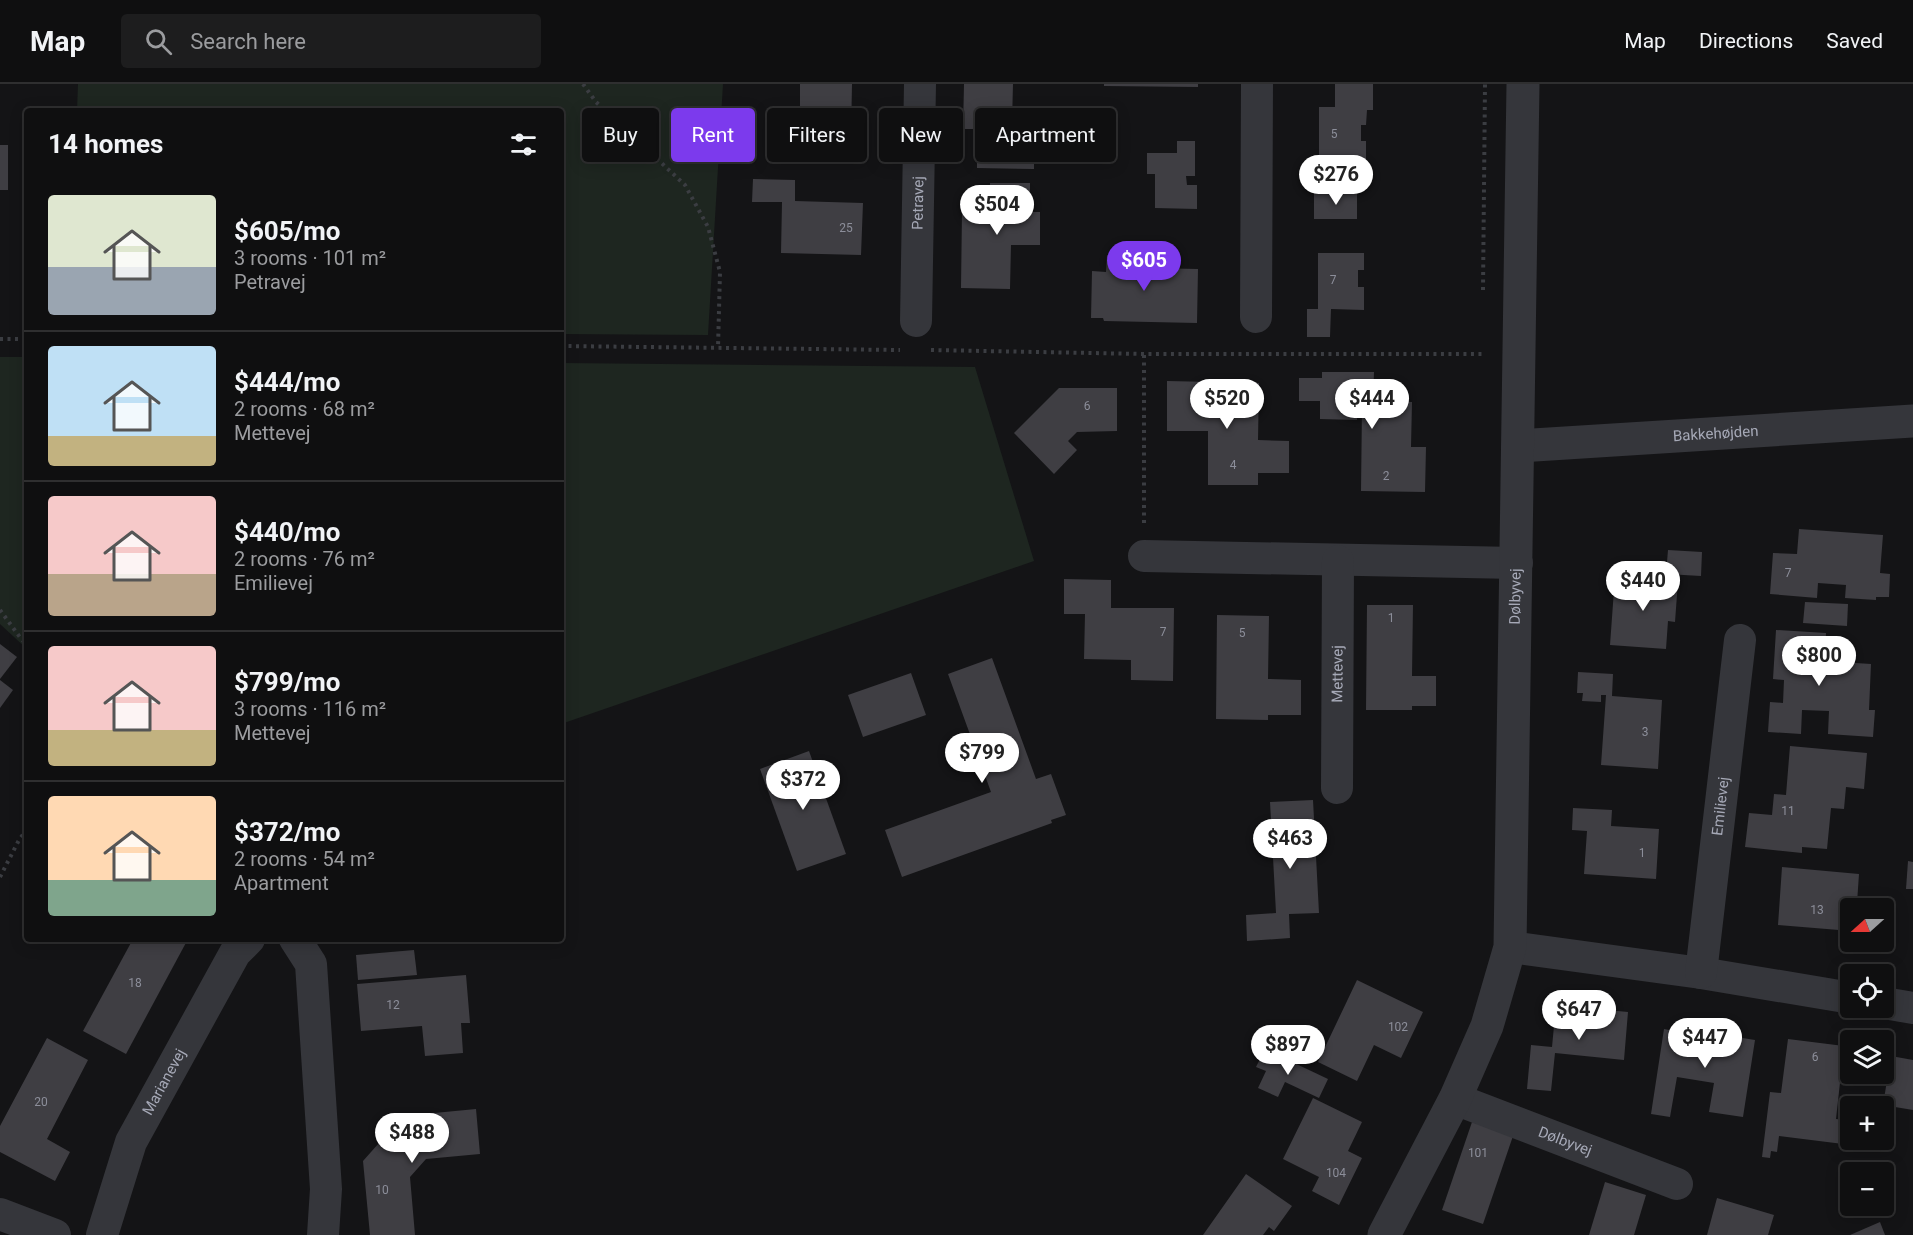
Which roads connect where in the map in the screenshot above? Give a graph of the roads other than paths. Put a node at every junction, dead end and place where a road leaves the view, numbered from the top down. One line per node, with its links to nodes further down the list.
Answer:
1 (920, 84): 5 (street, Petravej)
2 (1257, 84): 4 (street)
3 (1523, 84): 7 (street, Dølbyvej)
4 (1256, 317)
5 (916, 321)
6 (1913, 422): 7 (street, Bakkehøjden)
7 (1518, 446): 10 (street, Dølbyvej)
8 (1144, 556): 9 (street)
9 (1338, 561): 10 (street); 12 (street, Mettevej)
10 (1517, 563): 15 (street, Dølbyvej)
11 (1740, 640): 16 (street, Emilievej)
12 (1337, 788)
13 (246, 942): 24 (street, Marianevej)
14 (297, 942): 25 (street)
15 (1510, 947): 16 (street); 20 (street, Dølbyvej)
16 (1701, 974): 17 (street)
17 (1840, 996)
18 (1894, 1005): 19 (street)
19 (1913, 1008)
20 (1455, 1099): 21 (street, Dølbyvej); 26 (street, Dølbyvej)
21 (1677, 1184)
22 (0, 1214): 23 (street)
23 (55, 1235)
24 (102, 1235)
25 (323, 1235)
26 (1384, 1235)

